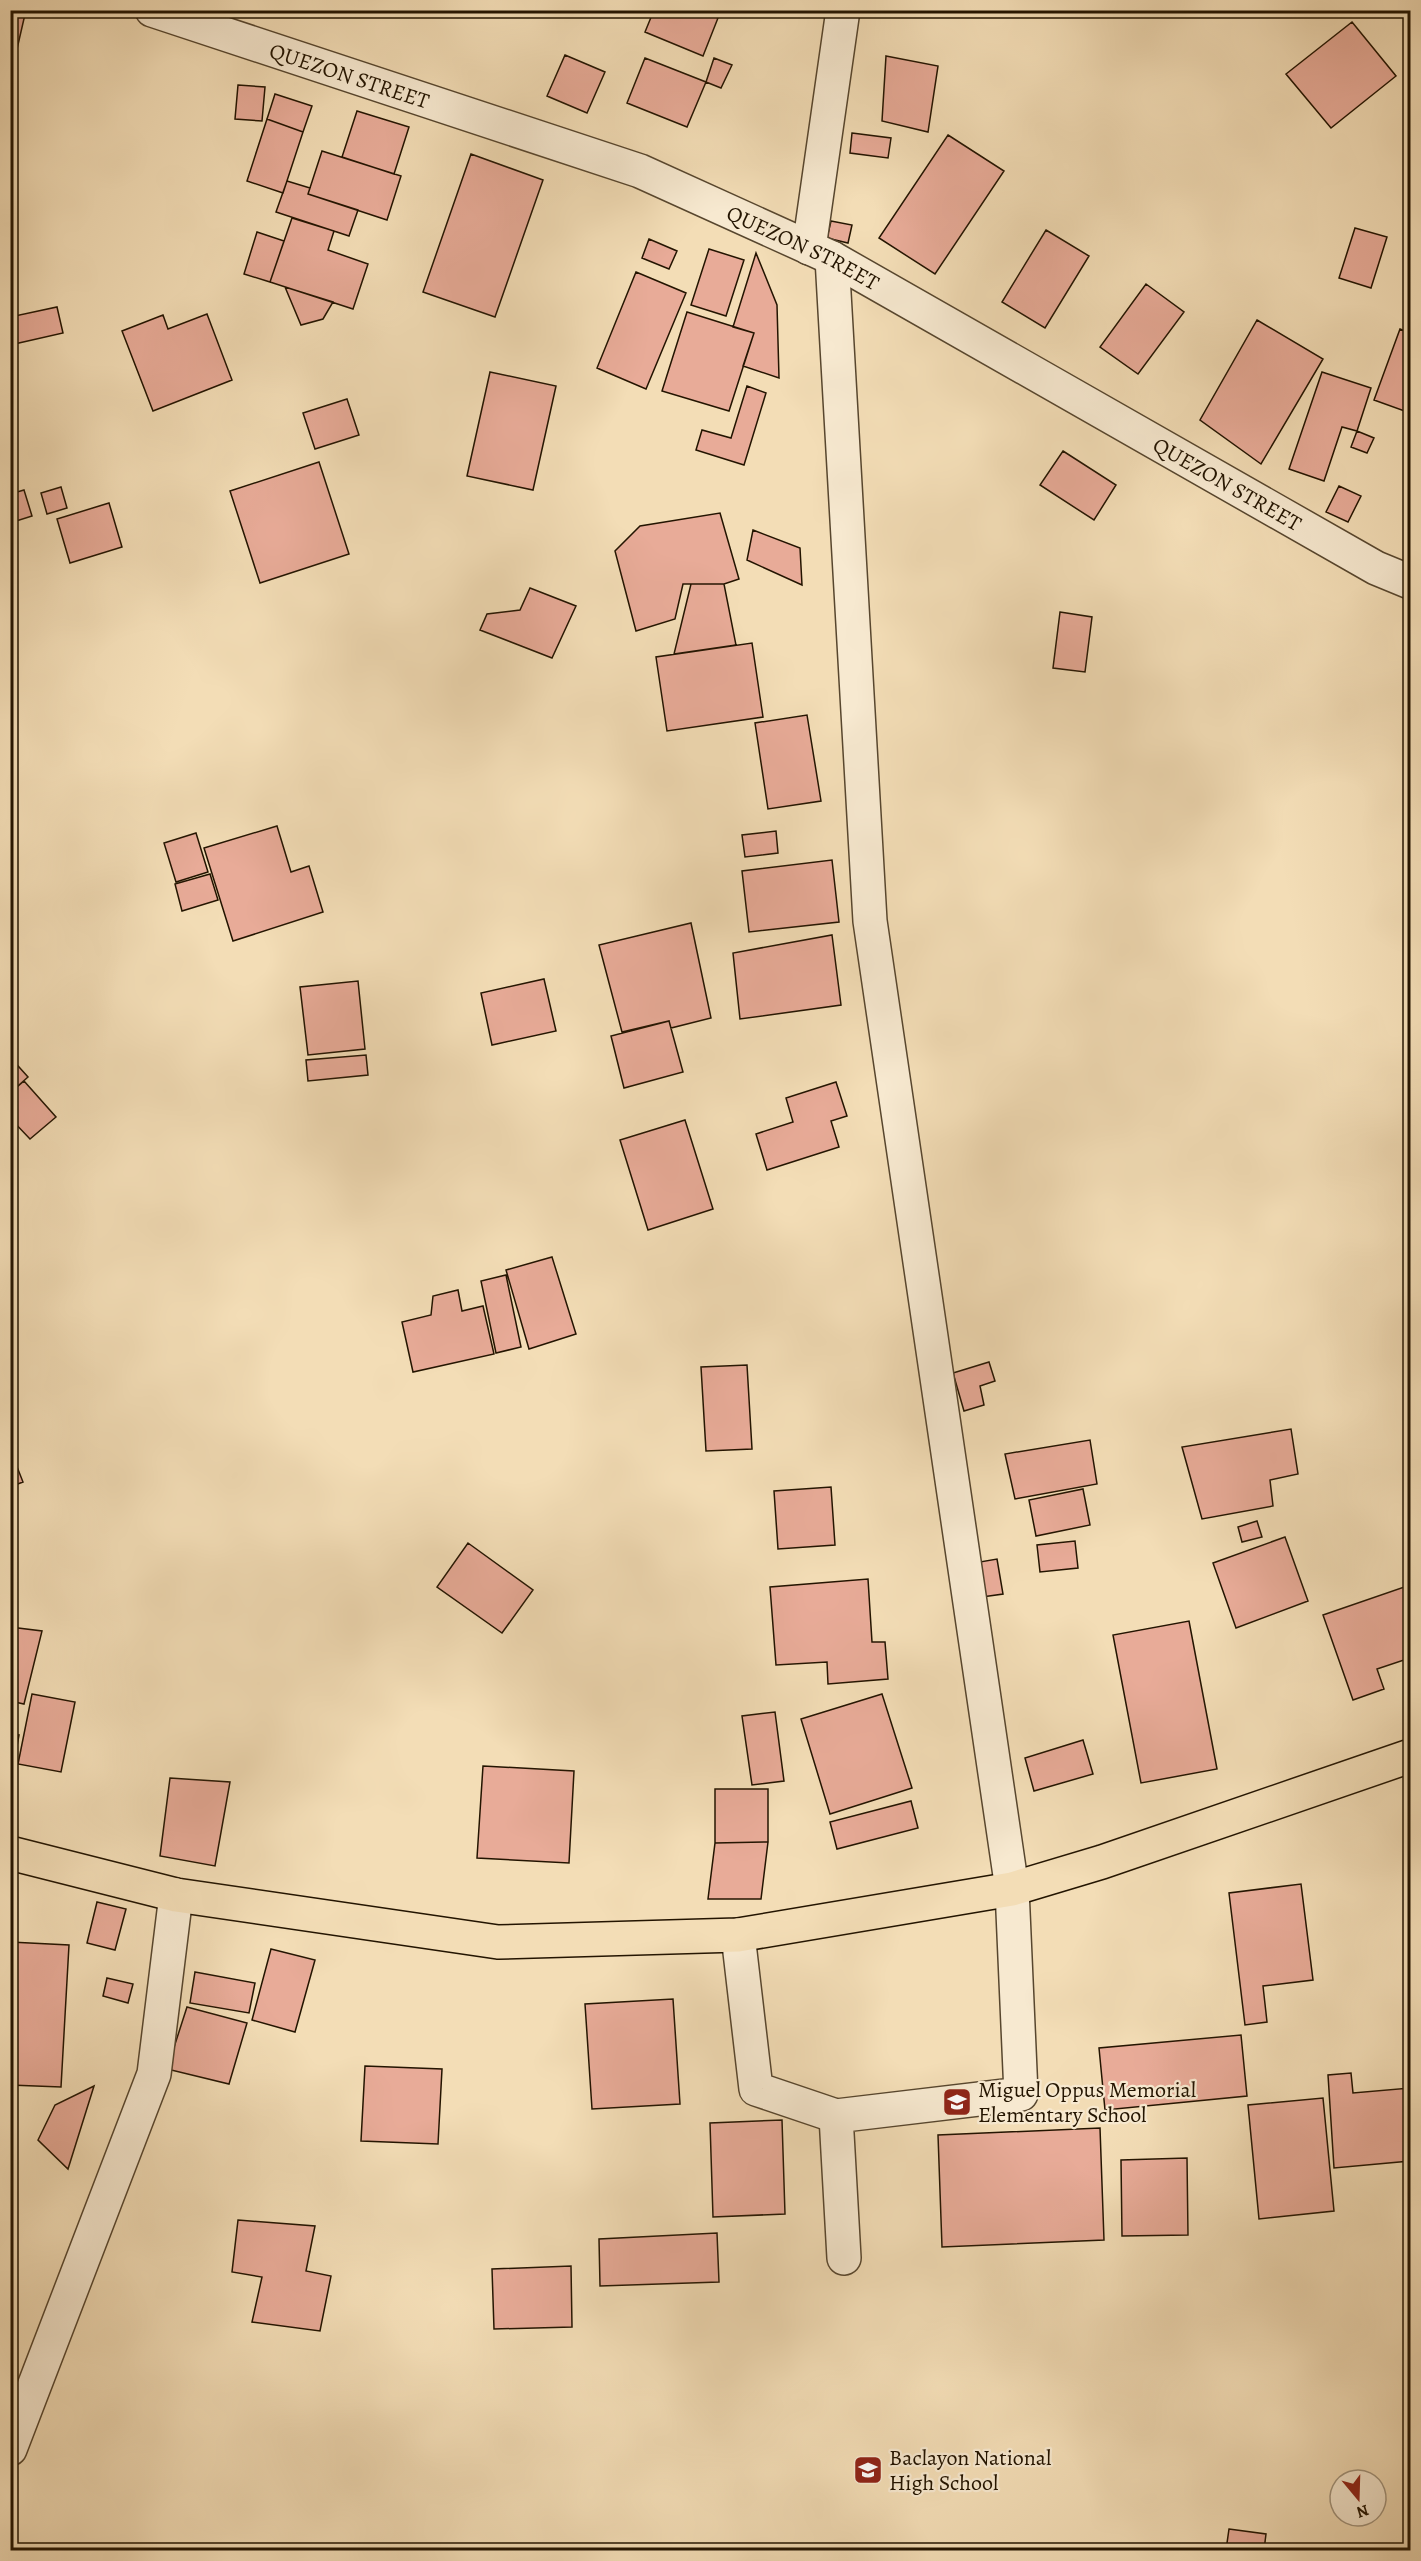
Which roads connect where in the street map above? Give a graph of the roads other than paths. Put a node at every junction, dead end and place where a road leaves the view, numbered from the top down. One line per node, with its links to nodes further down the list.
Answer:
1 (152, 10): 3 (street, QUEZON STREET)
2 (843, 10): 3 (street)
3 (821, 253): 4 (street, QUEZON STREET); 7 (street)
4 (1410, 582)
5 (1410, 1756): 7 (main road)
6 (10, 1853): 8 (main road)
7 (1012, 1889): 9 (main road); 10 (street)
8 (176, 1895): 9 (main road); 12 (street)
9 (738, 1935): 10 (street)
10 (836, 2116): 11 (street)
11 (844, 2258)
12 (10, 2449)

